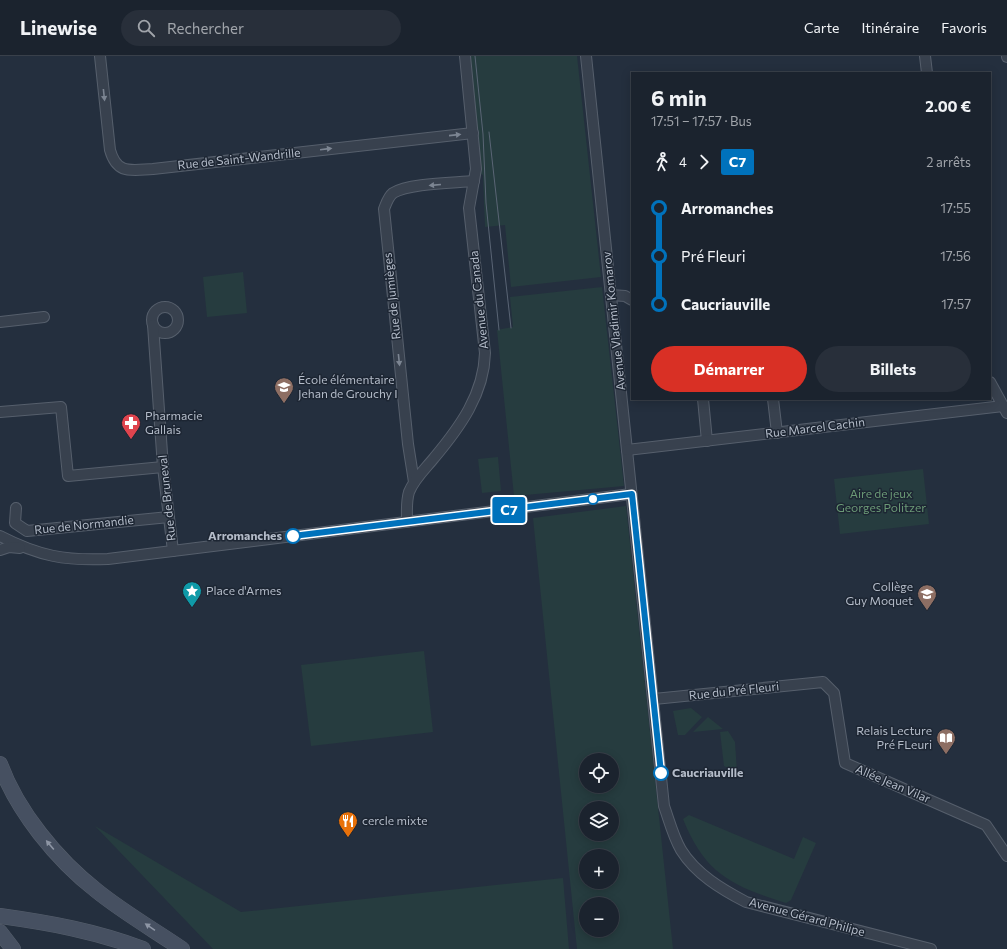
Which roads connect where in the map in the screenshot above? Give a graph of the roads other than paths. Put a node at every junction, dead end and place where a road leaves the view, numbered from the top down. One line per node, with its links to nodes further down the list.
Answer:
1 (100, 56): 6 (street, Rue de Saint-Wandrille, one-way to 6)
2 (465, 56): 6 (street, Avenue du Canada)
3 (586, 56): 8 (street, Avenue Vladimir Komarov)
4 (925, 56): 5 (street)
5 (927, 72)
6 (473, 133): 7 (street, Avenue du Canada)
7 (474, 181): 22 (street, Avenue du Canada); 22 (street, Rue de Jumièges, one-way to 22)
8 (611, 295): 9 (street); 20 (street, Avenue Vladimir Komarov)
9 (631, 300)
10 (44, 317): 11 (street)
11 (0, 322)
12 (153, 325): 21 (street, Rue de Bruneval)
13 (991, 384): 16 (street)
14 (703, 400): 19 (street)
15 (773, 400): 18 (street)
16 (1005, 410): 18 (street, Rue Marcel Cachin)
17 (0, 412): 21 (street)
18 (777, 433): 19 (street, Rue Marcel Cachin)
19 (707, 441): 20 (street, Rue Marcel Cachin)
20 (627, 450): 23 (street, Avenue Vladimir Komarov)
21 (164, 467): 25 (street, Rue de Bruneval)
22 (414, 482): 26 (street, Avenue du Canada)
23 (632, 494): 26 (street); 32 (street, Avenue Vladimir Komarov)
24 (16, 508): 25 (street, Rue de Normandie)
25 (169, 517): 30 (street, Rue de Bruneval)
26 (407, 522): 30 (street)
27 (0, 536): 28 (street)
28 (25, 549): 29 (street); 30 (street)
29 (0, 550)
30 (173, 551)
31 (815, 682): 32 (street, Rue du Pré Fleuri); 34 (street, Allée Jean Vilar)
32 (654, 699): 35 (street, Avenue Vladimir Komarov)
33 (0, 764): 40 (street, one-way to 33)
34 (1007, 856)
35 (694, 864): 41 (street, Avenue Gérard Philipe)
36 (0, 916): 39 (street)
37 (0, 932): 38 (street)
38 (11, 947)
39 (143, 949)
40 (182, 949)
41 (931, 949)

